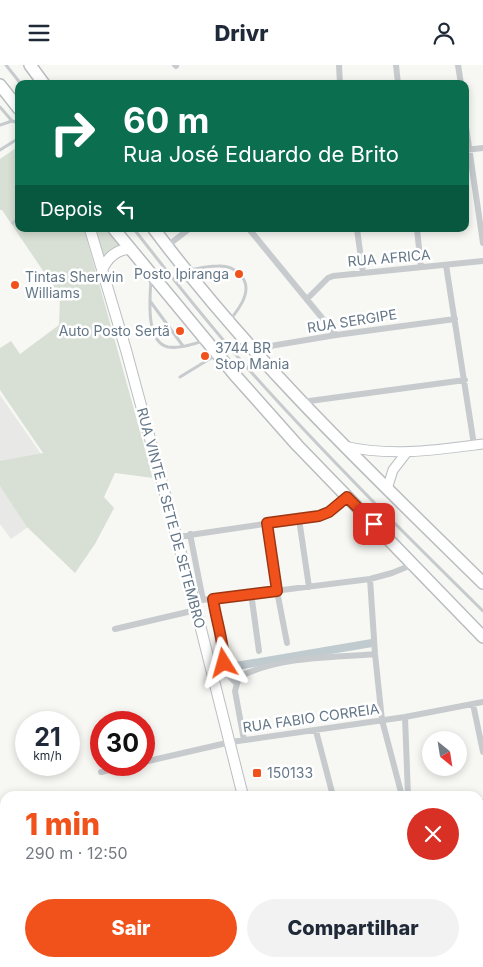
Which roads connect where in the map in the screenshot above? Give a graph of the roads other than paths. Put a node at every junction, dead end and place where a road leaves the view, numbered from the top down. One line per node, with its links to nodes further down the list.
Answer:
1 (6, 65): 6 (lane)
2 (30, 65): 7 (highway)
3 (338, 65): 8 (street)
4 (396, 65): 9 (street)
5 (458, 65): 10 (street)
6 (18, 80)
7 (41, 80)
8 (340, 80)
9 (398, 80)
10 (460, 80)
11 (0, 85): 12 (highway)
12 (15, 104)
13 (0, 107): 14 (lane)
14 (12, 121): 15 (lane); 16 (lane)
15 (15, 122)
16 (0, 125)
17 (15, 140): 19 (lane)
18 (483, 148): 20 (street)
19 (0, 150)
20 (469, 150)
21 (469, 162): 30 (street)
22 (91, 232): 36 (main road, RUA VINTE E SETE DE SETEMBRO)
23 (116, 232): 32 (highway)
24 (136, 232): 69 (lane)
25 (156, 232): 31 (highway)
26 (185, 232): 31 (street)
27 (251, 232): 40 (street)
28 (358, 232): 38 (street)
29 (417, 232): 35 (street)
30 (483, 243)
31 (167, 246): 37 (highway)
32 (130, 249): 36 (main road); 39 (highway)
33 (483, 261): 34 (street, RUA AFRICA)
34 (446, 265): 35 (street, RUA AFRICA); 42 (street)
35 (422, 267): 38 (street, RUA AFRICA)
36 (102, 270): 60 (main road, RUA VINTE E SETE DE SETEMBRO)
37 (187, 271): 43 (highway); 43 (lane)
38 (363, 273): 40 (street, RUA AFRICA)
39 (151, 274): 41 (lane); 45 (highway)
40 (307, 299): 44 (street)
41 (150, 300): 46 (lane); 46 (lane)
42 (454, 319): 44 (street, RUA SERGIPE); 50 (street)
43 (229, 322): 47 (highway)
44 (336, 335): 47 (street, RUA SERGIPE)
45 (206, 340): 46 (lane); 48 (highway)
46 (184, 346)
47 (253, 349): 51 (highway)
48 (218, 354): 49 (lane); 56 (highway)
49 (180, 377)
50 (465, 380): 51 (street); 52 (street)
51 (301, 403): 53 (highway)
52 (478, 445): 54 (street)
53 (344, 446): 54 (street); 55 (highway)
54 (407, 452): 55 (street)
55 (388, 489): 63 (highway)
56 (347, 497): 57 (street); 61 (highway)
57 (299, 519): 58 (street); 64 (street)
58 (267, 523): 59 (street); 65 (street)
59 (190, 534): 60 (street); 68 (street)
60 (176, 537): 68 (main road, RUA VINTE E SETE DE SETEMBRO)
61 (414, 564): 62 (street); 71 (highway)
62 (370, 579): 64 (street); 74 (street)
63 (483, 583)
64 (309, 587): 65 (street)
65 (277, 591): 66 (street); 72 (street)
66 (251, 593): 67 (street); 73 (street)
67 (213, 599): 68 (street); 75 (street)
68 (198, 604): 70 (street); 82 (main road, RUA VINTE E SETE DE SETEMBRO)
69 (483, 611)
70 (115, 629)
71 (483, 640)
72 (287, 643)
73 (259, 651)
74 (375, 654): 75 (street); 79 (street)
75 (236, 683): 81 (street)
76 (483, 702): 77 (street, RUA FABIO CORREIA)
77 (474, 704): 78 (street, RUA FABIO CORREIA); 83 (street)
78 (405, 717): 79 (street, RUA FABIO CORREIA); 88 (street)
79 (382, 720): 80 (street, RUA FABIO CORREIA); 87 (street)
80 (316, 731): 81 (street, RUA FABIO CORREIA); 86 (street)
81 (244, 740): 82 (street, RUA FABIO CORREIA)
82 (230, 742): 84 (street, RUA FABIO CORREIA); 85 (main road, RUA VINTE E SETE DE SETEMBRO)
83 (483, 752)
84 (155, 759)
85 (241, 791)
86 (332, 791)
87 (401, 791)
88 (408, 791)

